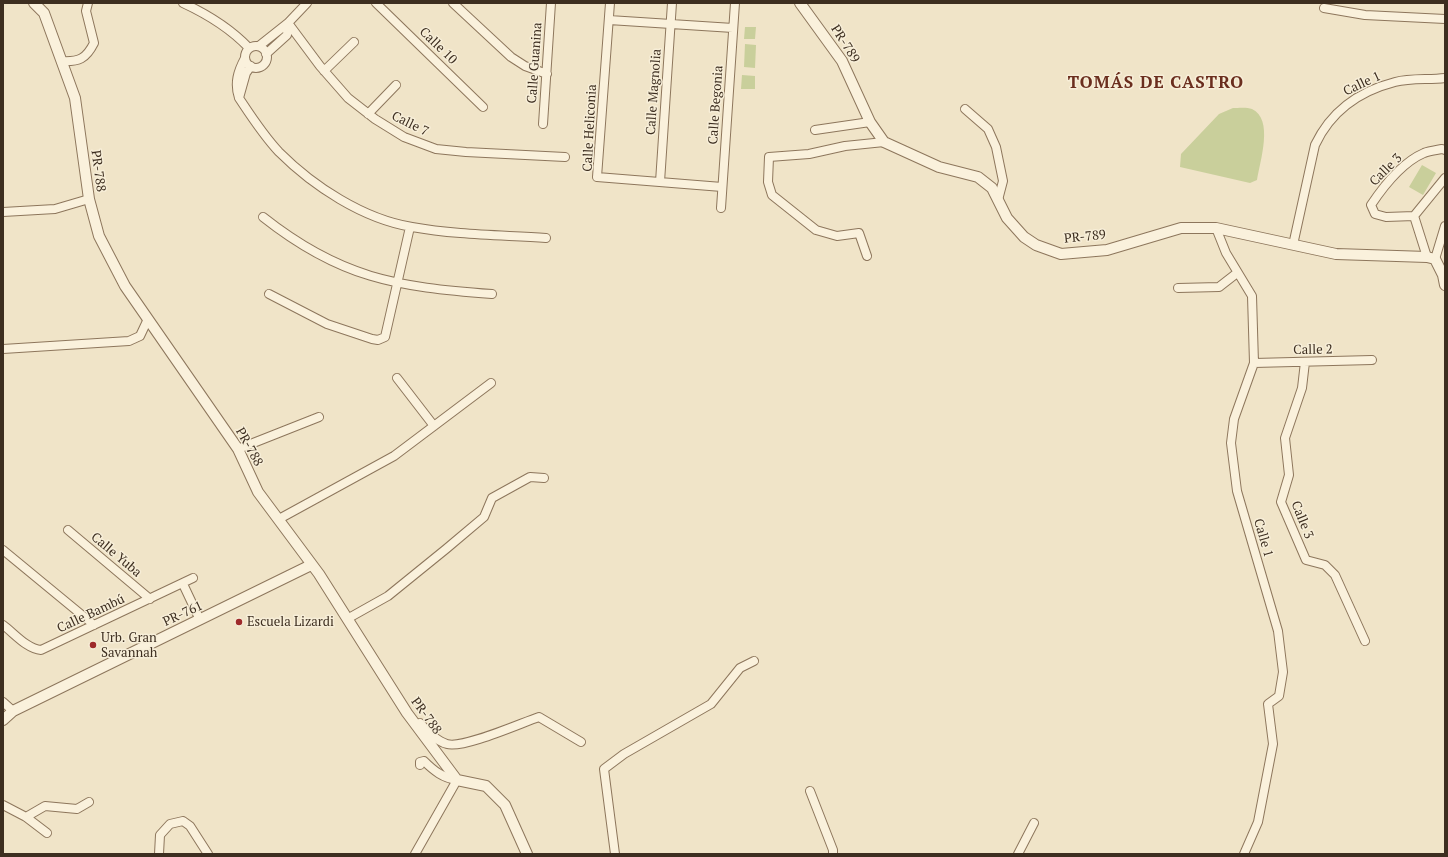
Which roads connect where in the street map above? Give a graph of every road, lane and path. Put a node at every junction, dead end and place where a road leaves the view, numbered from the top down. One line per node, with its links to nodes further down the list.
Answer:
1 (34, 3): 23 (street, PR-788 / PR-788)
2 (88, 3): 23 (street)
3 (183, 3): 20 (street)
4 (308, 3): 15 (street)
5 (376, 3): 30 (street, Calle 10)
6 (453, 3): 26 (street)
7 (551, 3): 26 (street, Calle Guanina)
8 (610, 3): 14 (street, Calle Heliconia)
9 (672, 3): 16 (street, Calle Magnolia)
10 (735, 3): 17 (street, Calle Begonia)
11 (800, 3): 33 (street, PR-789 / PR-789)
12 (1324, 8): 13 (street)
13 (1445, 19)
14 (609, 20): 16 (street); 40 (street, Calle Heliconia)
15 (288, 23): 19 (street); 21 (street); 25 (street, Calle 7)
16 (671, 24): 17 (street); 40 (street, Calle Magnolia)
17 (733, 28): 41 (street, Calle Begonia)
18 (354, 42): 25 (street)
19 (259, 46): 20 (street); 21 (street)
20 (249, 48): 22 (street)
21 (266, 54): 24 (street)
22 (245, 58): 24 (street); 28 (street)
23 (61, 61): 42 (street, PR-788 / PR-788)
24 (251, 66): 28 (street)
25 (324, 71): 32 (street, Calle 7)
26 (547, 74): 34 (street, Calle Guanina)
27 (1445, 78): 52 (street, Calle 1)
28 (240, 82): 49 (street)
29 (396, 85): 32 (street)
30 (483, 107)
31 (965, 109): 43 (street)
32 (368, 114): 38 (street, Calle 7)
33 (870, 122): 35 (street); 36 (street, PR-789 / PR-789)
34 (543, 124)
35 (815, 130)
36 (884, 142): 43 (street, PR-789 / PR-789); 53 (street)
37 (1445, 150): 46 (street, Calle 3)
38 (565, 157)
39 (1445, 178): 46 (street)
40 (660, 182): 41 (street, Calle Heliconia)
41 (722, 187): 44 (street, Calle Begonia)
42 (89, 199): 45 (street); 61 (street, PR-788 / PR-788)
43 (998, 200): 50 (street, PR-789 / PR-789)
44 (721, 208)
45 (3, 212)
46 (1414, 216): 54 (street)
47 (263, 217): 56 (street)
48 (1445, 226): 54 (street)
49 (410, 227): 51 (street); 56 (street)
50 (1216, 228): 52 (street, PR-789 / PR-789); 55 (street, Calle 1)
51 (546, 238)
52 (1293, 245): 54 (street, PR-789 / PR-789)
53 (867, 256)
54 (1431, 258): 57 (street)
55 (1237, 272): 58 (street); 65 (street, Calle 1)
56 (397, 284): 59 (street); 60 (street)
57 (1445, 285)
58 (1178, 288)
59 (269, 294)
60 (492, 294)
61 (148, 319): 62 (street); 70 (street, PR-788 / PR-788)
62 (3, 349)
63 (1372, 360): 64 (street, Calle 2)
64 (1305, 362): 65 (street, Calle 2); 83 (street, Calle 3)
65 (1254, 363): 105 (street, Calle 1)
66 (397, 378): 69 (street)
67 (492, 383): 69 (street)
68 (319, 417): 70 (street)
69 (434, 426): 72 (street)
70 (238, 449): 72 (street, PR-788 / PR-788)
71 (544, 478): 80 (street)
72 (279, 519): 75 (street, PR-788 / PR-788)
73 (68, 530): 78 (street, Calle Yuba)
74 (3, 550): 82 (street)
75 (312, 565): 79 (street, PR-761 / PR-761); 80 (street, PR-788 / PR-788)
76 (193, 578): 77 (street, Calle Bambú)
77 (183, 584): 78 (street, Calle Bambú); 79 (street)
78 (150, 599): 82 (street, Calle Bambú)
79 (200, 620): 86 (street, PR-761 / PR-761)
80 (347, 620): 87 (street, PR-788 / PR-788)
81 (3, 625): 82 (street, Calle Bambú)
82 (94, 625)
83 (1365, 641)
84 (754, 661): 102 (street)
85 (3, 702): 86 (street)
86 (13, 711): 88 (street, PR-761 / PR-761)
87 (407, 713): 89 (street); 91 (street, PR-788 / PR-788)
88 (3, 720)
89 (581, 742)
90 (420, 765): 91 (street)
91 (457, 780): 100 (street); 101 (street)
92 (810, 791): 103 (street)
93 (88, 802): 95 (street)
94 (3, 805): 95 (street)
95 (26, 817): 97 (street)
96 (1034, 823): 104 (street)
97 (46, 833)
98 (160, 854): 99 (street)
99 (208, 854)
100 (415, 854)
101 (527, 854)
102 (615, 854)
103 (833, 854)
104 (1018, 854)
105 (1244, 854)

